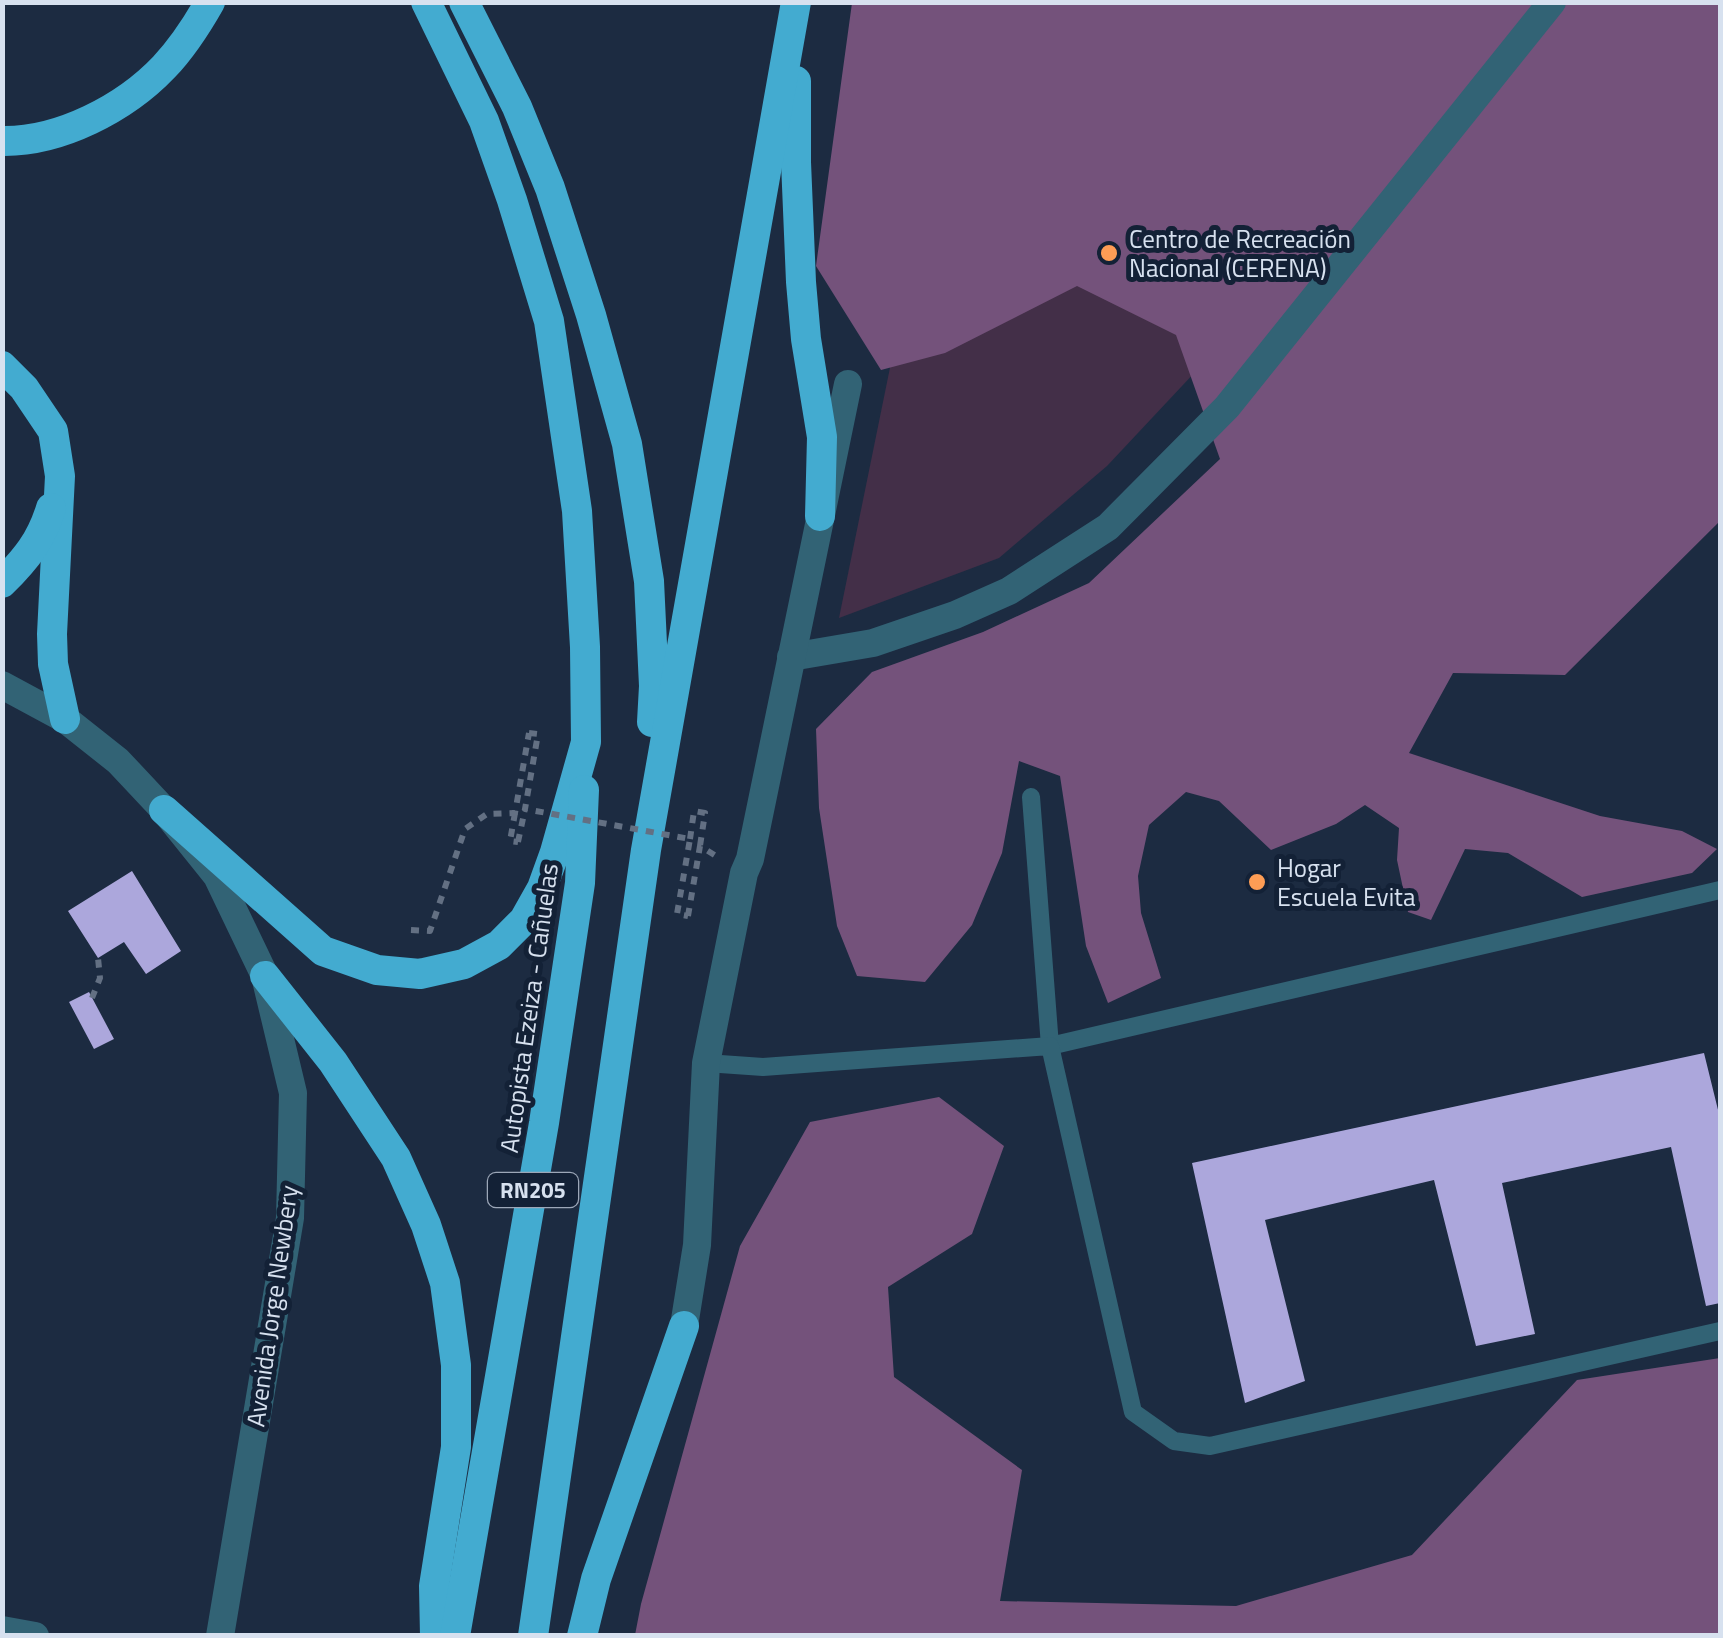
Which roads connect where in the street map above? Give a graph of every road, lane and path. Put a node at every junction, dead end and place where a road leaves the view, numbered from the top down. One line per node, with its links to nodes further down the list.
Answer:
1 (210, 2): 6 (highway)
2 (426, 2): 15 (highway)
3 (464, 2): 22 (highway)
4 (796, 2): 10 (highway); 22 (highway)
5 (1552, 2): 12 (street)
6 (2, 141)
7 (2, 366): 9 (highway)
8 (848, 384): 10 (street)
9 (60, 476): 11 (highway); 14 (highway)
10 (820, 516): 12 (street)
11 (2, 583)
12 (791, 656): 30 (street)
13 (2, 685): 14 (street, Avenida Jorge Newbery)
14 (66, 718): 18 (street, Avenida Jorge Newbery)
15 (586, 742): 18 (highway); 37 (highway, Autopista Ezeiza - Cañuelas / RN205)
16 (1032, 797): 29 (lane)
17 (525, 809): 19 (path); 19 (path, bridge); 20 (path, bridge)
18 (164, 810): 27 (street, Avenida Jorge Newbery)
19 (515, 814): 25 (path)
20 (690, 839): 21 (path); 24 (path, bridge)
21 (700, 846)
22 (646, 850): 38 (highway, RN205)
23 (1720, 890): 29 (lane)
24 (688, 916)
25 (411, 930)
26 (98, 958): 28 (path)
27 (265, 976): 35 (street, Avenida Jorge Newbery); 36 (highway)
28 (92, 998)
29 (1050, 1046): 30 (lane); 32 (lane)
30 (706, 1063): 31 (street)
31 (684, 1326): 39 (highway)
32 (1720, 1331)
33 (2, 1630): 34 (street)
34 (35, 1636)
35 (220, 1636)
36 (436, 1636)
37 (455, 1636)
38 (533, 1636)
39 (582, 1636)

